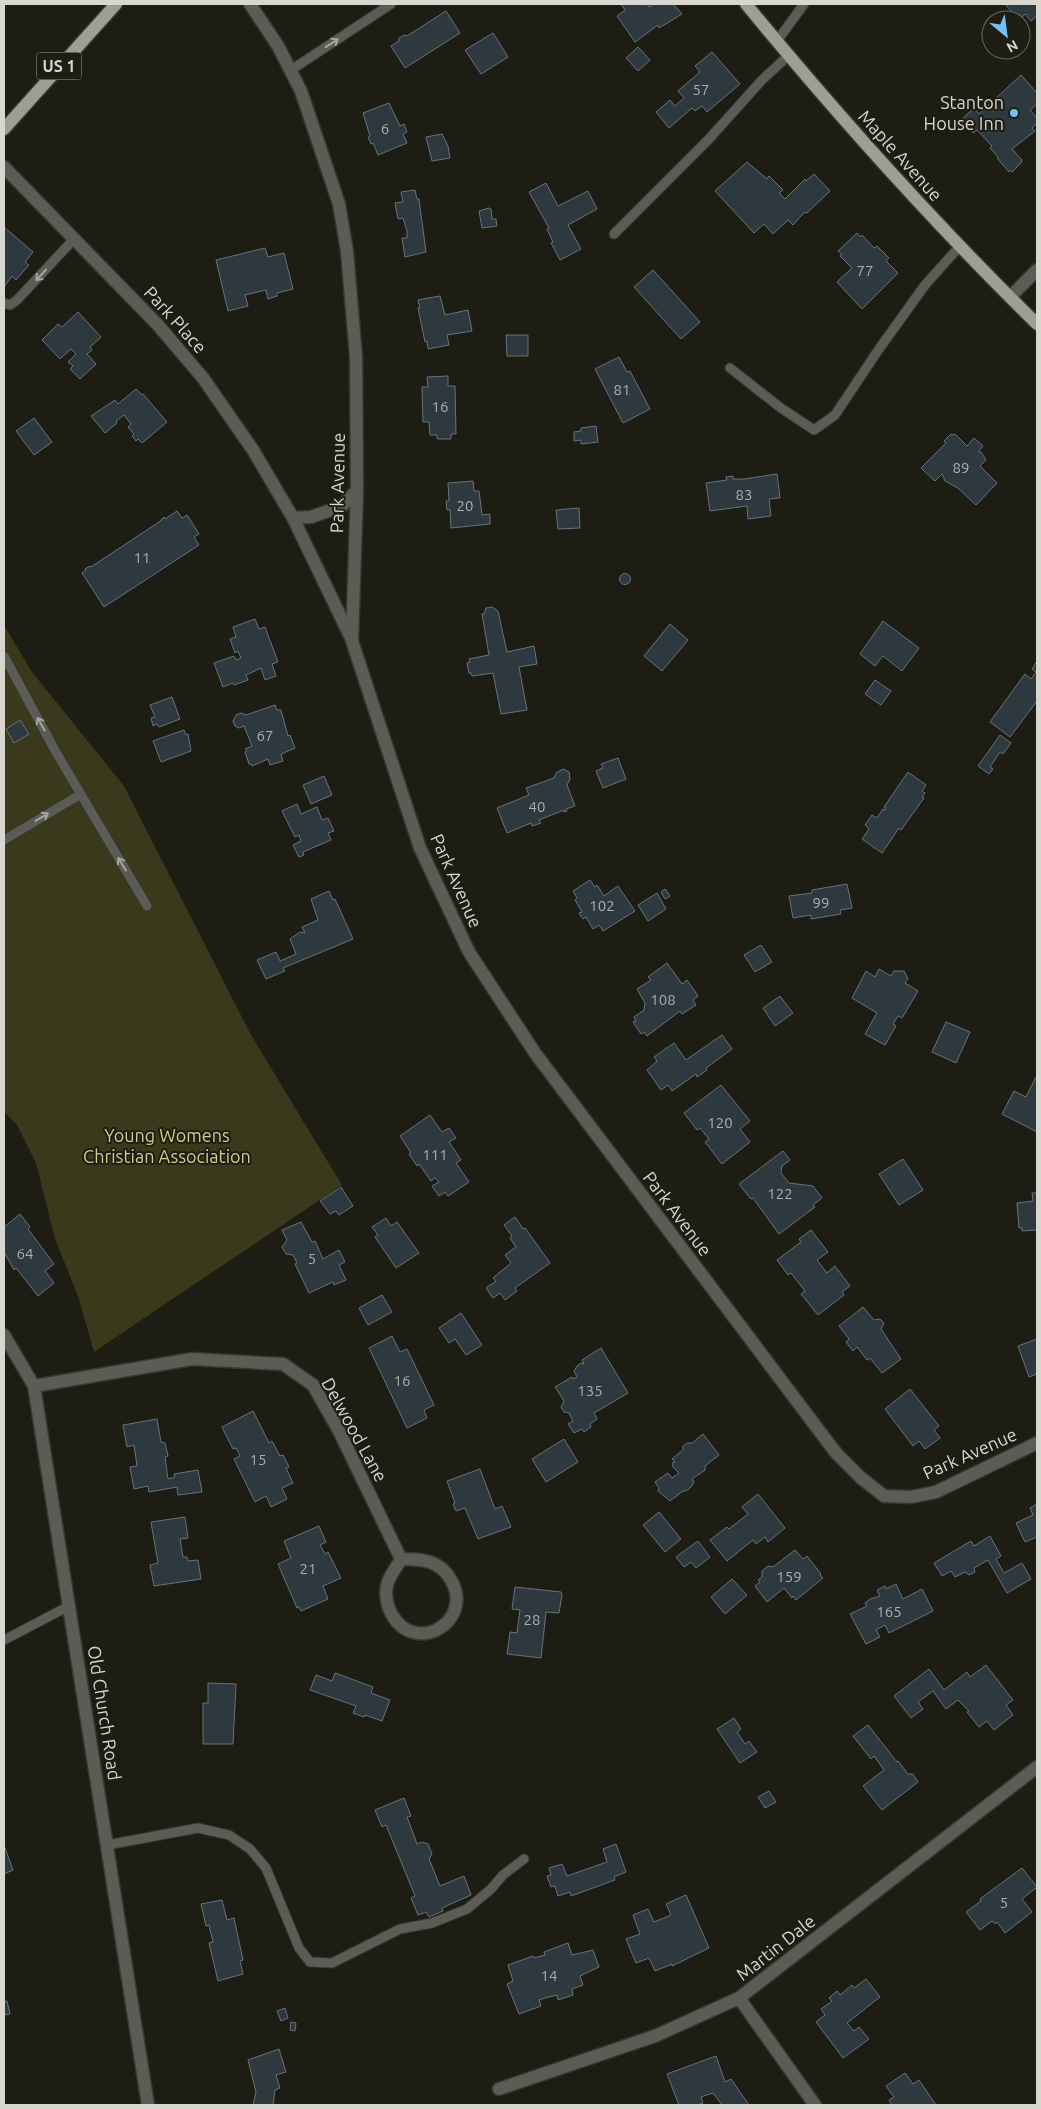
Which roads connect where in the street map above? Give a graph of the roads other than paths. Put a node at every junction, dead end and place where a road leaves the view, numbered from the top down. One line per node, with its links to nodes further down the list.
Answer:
1 (116, 4): 9 (main road, US 1)
2 (250, 4): 8 (street, Park Avenue)
3 (390, 4): 8 (lane, one-way to 3)
4 (746, 4): 6 (main road, Maple Avenue)
5 (804, 4): 6 (lane)
6 (777, 41): 7 (main road, Maple Avenue)
7 (789, 55): 11 (lane); 13 (main road, Maple Avenue)
8 (291, 70): 19 (street, Park Avenue)
9 (4, 129)
10 (4, 167): 12 (street, Park Place)
11 (614, 234)
12 (74, 239): 16 (lane, one-way to 16); 20 (street, Park Place)
13 (960, 246): 15 (main road, Maple Avenue); 18 (lane)
14 (1037, 270): 15 (street)
15 (1010, 297): 17 (main road, Maple Avenue)
16 (4, 303)
17 (1037, 324)
18 (730, 368)
19 (357, 490): 20 (street); 21 (street, Park Avenue)
20 (293, 518): 21 (street, Park Place)
21 (352, 640): 28 (street, Park Avenue)
22 (4, 656): 23 (lane, one-way to 22)
23 (81, 794): 24 (lane, one-way to 23); 25 (lane, one-way to 23)
24 (4, 840)
25 (147, 906)
26 (4, 1335): 27 (street, Old Church Road)
27 (34, 1386): 29 (street, Delwood Lane); 30 (street, Old Church Road)
28 (1037, 1443)
29 (401, 1559): 29 (street)
30 (69, 1606): 31 (lane); 33 (street, Old Church Road)
31 (4, 1640)
32 (1037, 1767): 35 (street, Martin Dale)
33 (107, 1845): 34 (lane); 37 (street, Old Church Road)
34 (524, 1859)
35 (739, 1998): 36 (street, Martin Dale); 38 (street)
36 (499, 2090)
37 (148, 2105)
38 (815, 2105)

